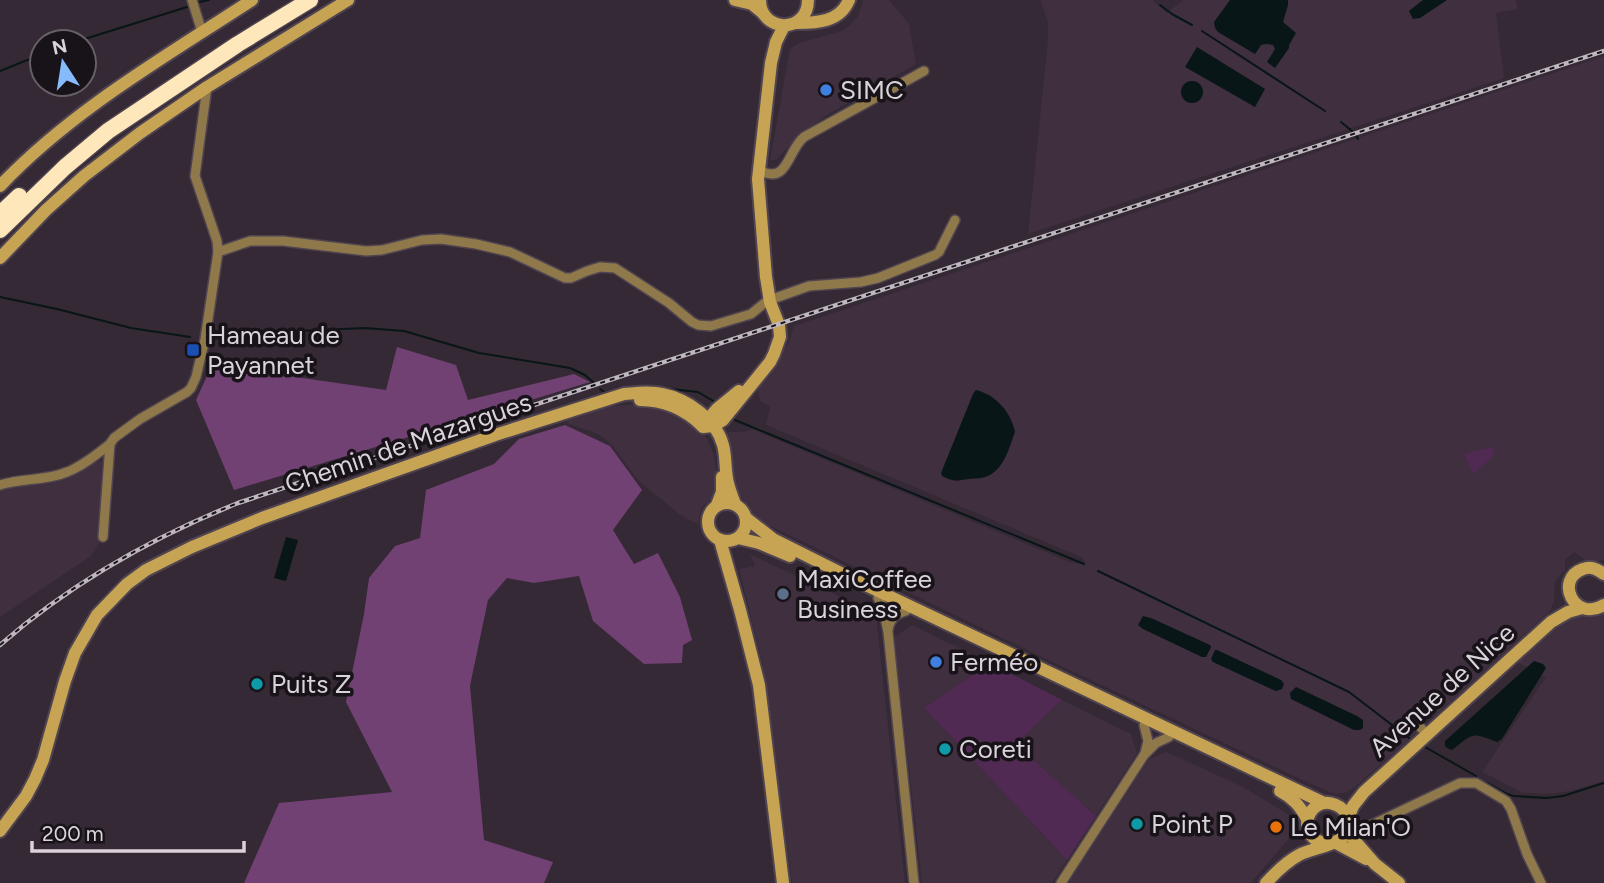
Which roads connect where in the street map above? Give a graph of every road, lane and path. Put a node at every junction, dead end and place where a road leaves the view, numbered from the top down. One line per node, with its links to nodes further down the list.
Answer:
1 (192, 0): 12 (street)
2 (252, 0): 12 (main road)
3 (290, 0): 18 (highway)
4 (310, 0): 20 (highway)
5 (348, 0): 15 (main road)
6 (737, 0): 9 (main road)
7 (849, 0): 10 (main road)
8 (808, 3): 10 (main road); 11 (main road)
9 (763, 11): 11 (main road); 13 (main road)
10 (828, 19): 11 (main road)
11 (790, 24): 13 (main road)
12 (202, 32): 17 (main road)
13 (771, 62): 16 (main road)
14 (924, 71): 16 (street)
15 (207, 88): 21 (street); 22 (main road)
16 (759, 170): 23 (main road)
17 (0, 186)
18 (0, 214)
19 (955, 220): 23 (street)
20 (0, 230)
21 (218, 252): 23 (street); 25 (street)
22 (0, 258)
23 (770, 300): 24 (main road)
24 (708, 424): 27 (main road); 28 (main road); 49 (main road, Chemin de Mazargues)
25 (110, 444): 26 (street); 30 (street)
26 (0, 485)
27 (735, 504): 28 (main road); 29 (main road)
28 (717, 505): 31 (main road)
29 (746, 518): 31 (main road); 46 (main road)
30 (103, 537)
31 (729, 540): 34 (main road); 52 (main road)
32 (1601, 569): 33 (main road, Avenue de Nice)
33 (1569, 593): 35 (main road); 38 (main road, Avenue de Nice)
34 (878, 598): 37 (main road); 39 (street)
35 (1582, 608): 36 (main road); 38 (main road, Avenue de Nice)
36 (1602, 608)
37 (905, 611): 39 (street); 41 (main road)
38 (1551, 622): 43 (main road, Avenue de Nice)
39 (888, 632): 53 (street)
40 (1411, 718): 43 (street)
41 (1144, 725): 42 (main road); 44 (street)
42 (1169, 737): 44 (street); 47 (main road)
43 (1421, 740): 45 (main road, Avenue de Nice)
44 (1144, 755): 54 (street)
45 (1364, 792): 46 (main road, Avenue de Nice); 48 (main road, Avenue de Nice)
46 (1330, 804): 47 (main road); 48 (main road)
47 (1308, 825): 50 (main road); 55 (main road)
48 (1348, 825): 50 (main road); 51 (main road); 57 (street)
49 (0, 831)
50 (1333, 844): 51 (main road); 55 (main road)
51 (1375, 864): 56 (main road)
52 (783, 883)
53 (914, 883)
54 (1061, 883)
55 (1263, 883)
56 (1399, 883)
57 (1541, 883)

